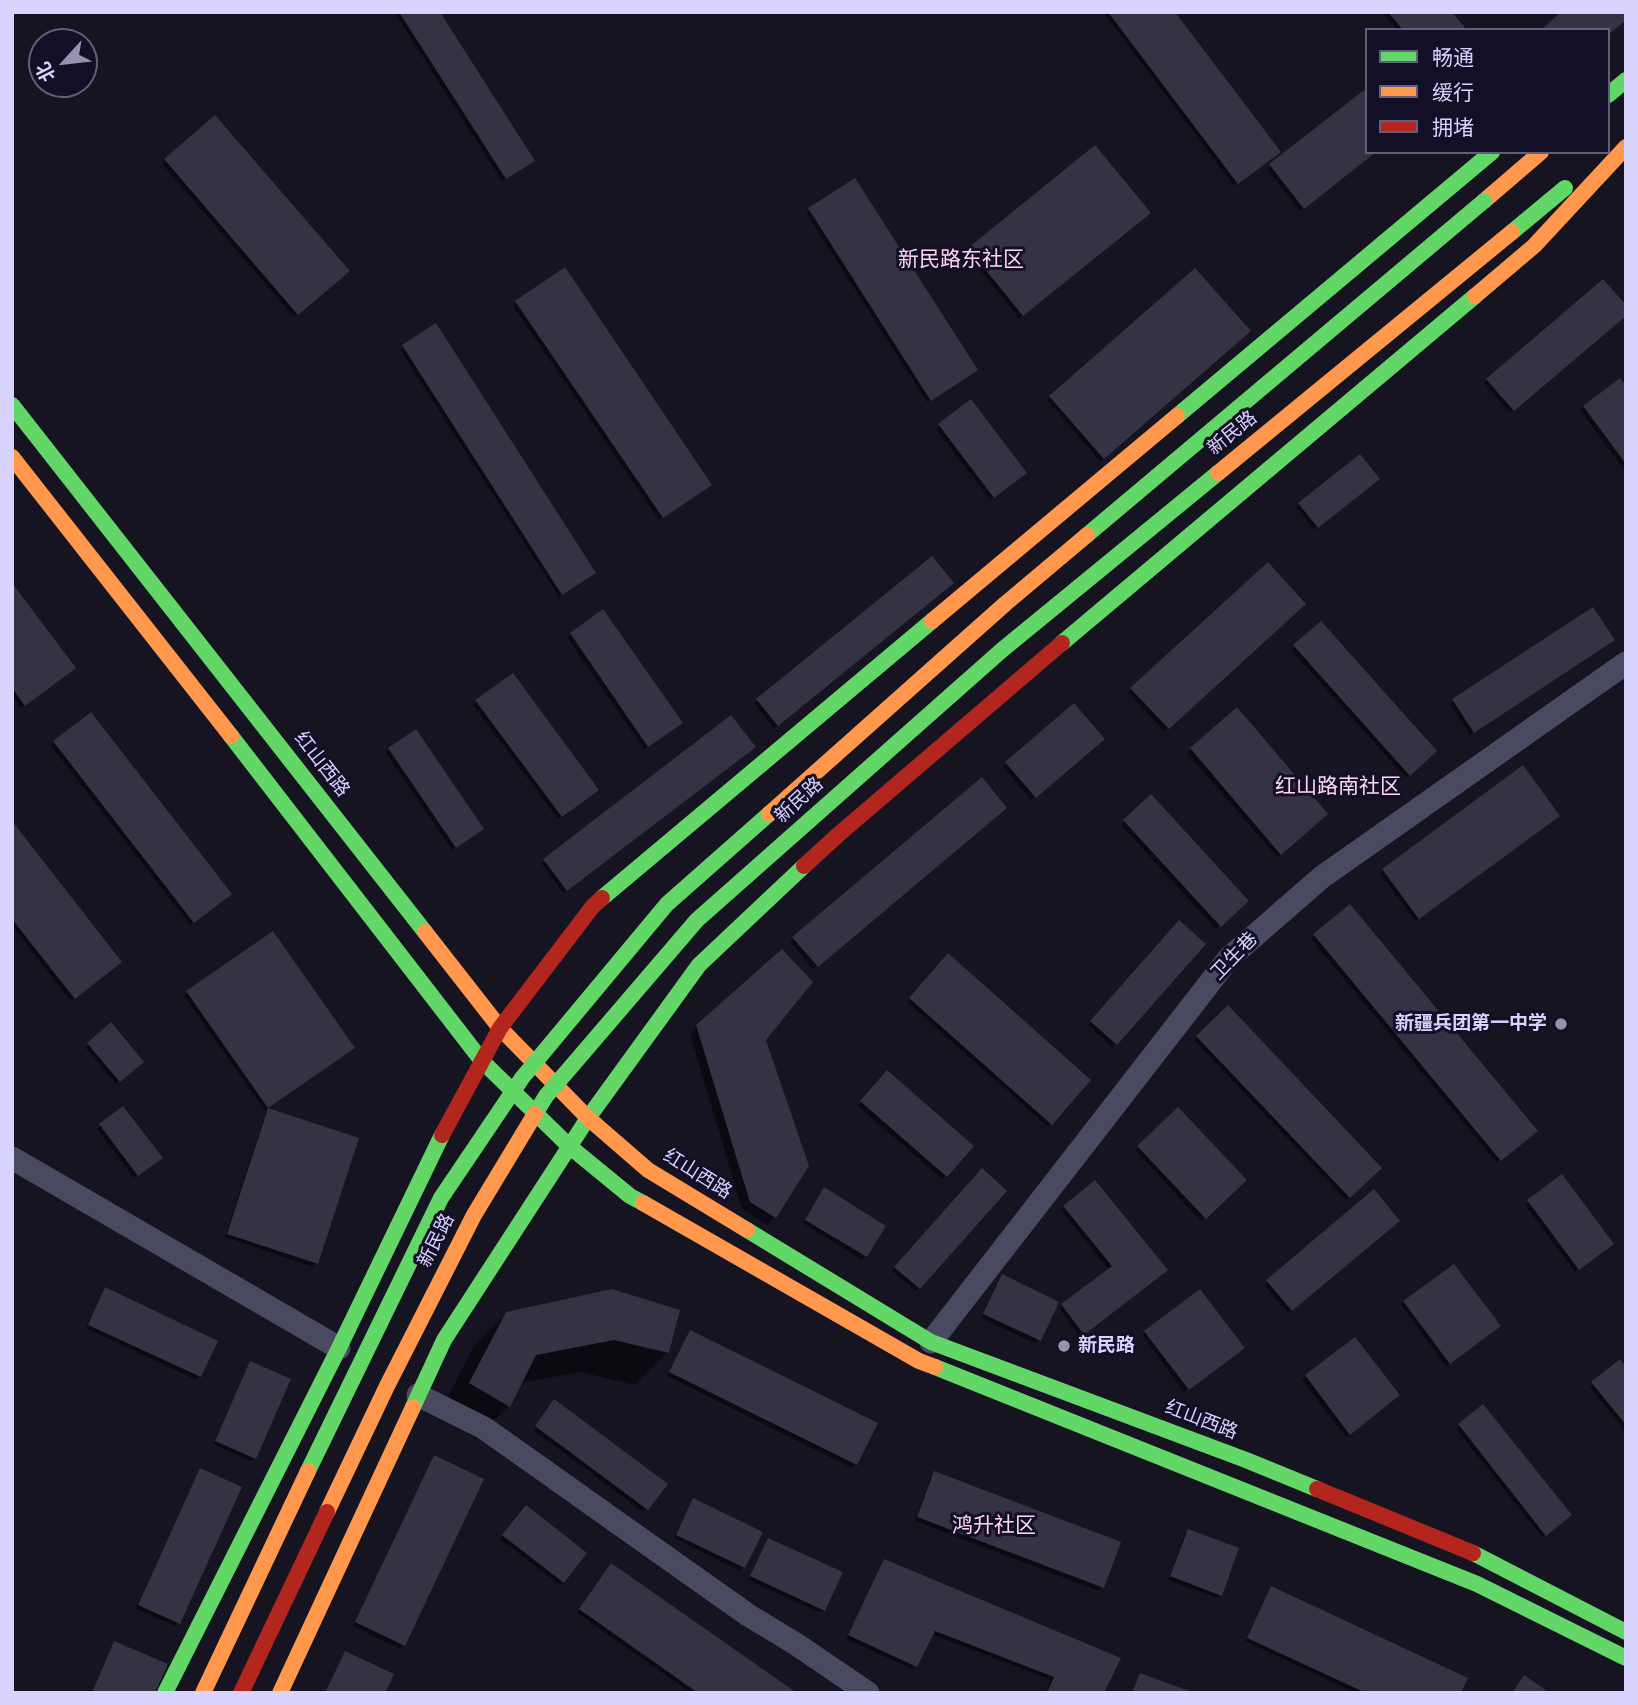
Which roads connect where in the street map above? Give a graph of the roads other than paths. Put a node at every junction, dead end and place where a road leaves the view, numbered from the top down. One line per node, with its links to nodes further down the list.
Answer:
1 (1626, 80): 2 (main road)
2 (1610, 93)
3 (1626, 138): 5 (main road, 新民路, bridge)
4 (1626, 147): 14 (main road)
5 (1610, 151)
6 (1490, 154): 12 (main road)
7 (1539, 154): 23 (main road, 新民路, bridge)
8 (1607, 154): 24 (main road, 新民路, bridge)
9 (12, 405): 12 (main road, 红山西路)
10 (12, 457): 13 (main road)
11 (1626, 663): 17 (street, 卫生巷)
12 (500, 1028): 13 (main road); 14 (main road, 红山西路)
13 (482, 1061): 15 (main road); 18 (main road)
14 (588, 1118): 15 (main road); 17 (main road, 红山西路)
15 (569, 1146): 19 (main road); 21 (main road)
16 (12, 1158): 18 (street)
17 (931, 1342): 20 (main road, 红山西路)
18 (338, 1348): 22 (main road)
19 (418, 1395): 25 (main road); 26 (street)
20 (1626, 1632)
21 (1626, 1658)
22 (165, 1693)
23 (203, 1693)
24 (241, 1693)
25 (280, 1693)
26 (868, 1693)

